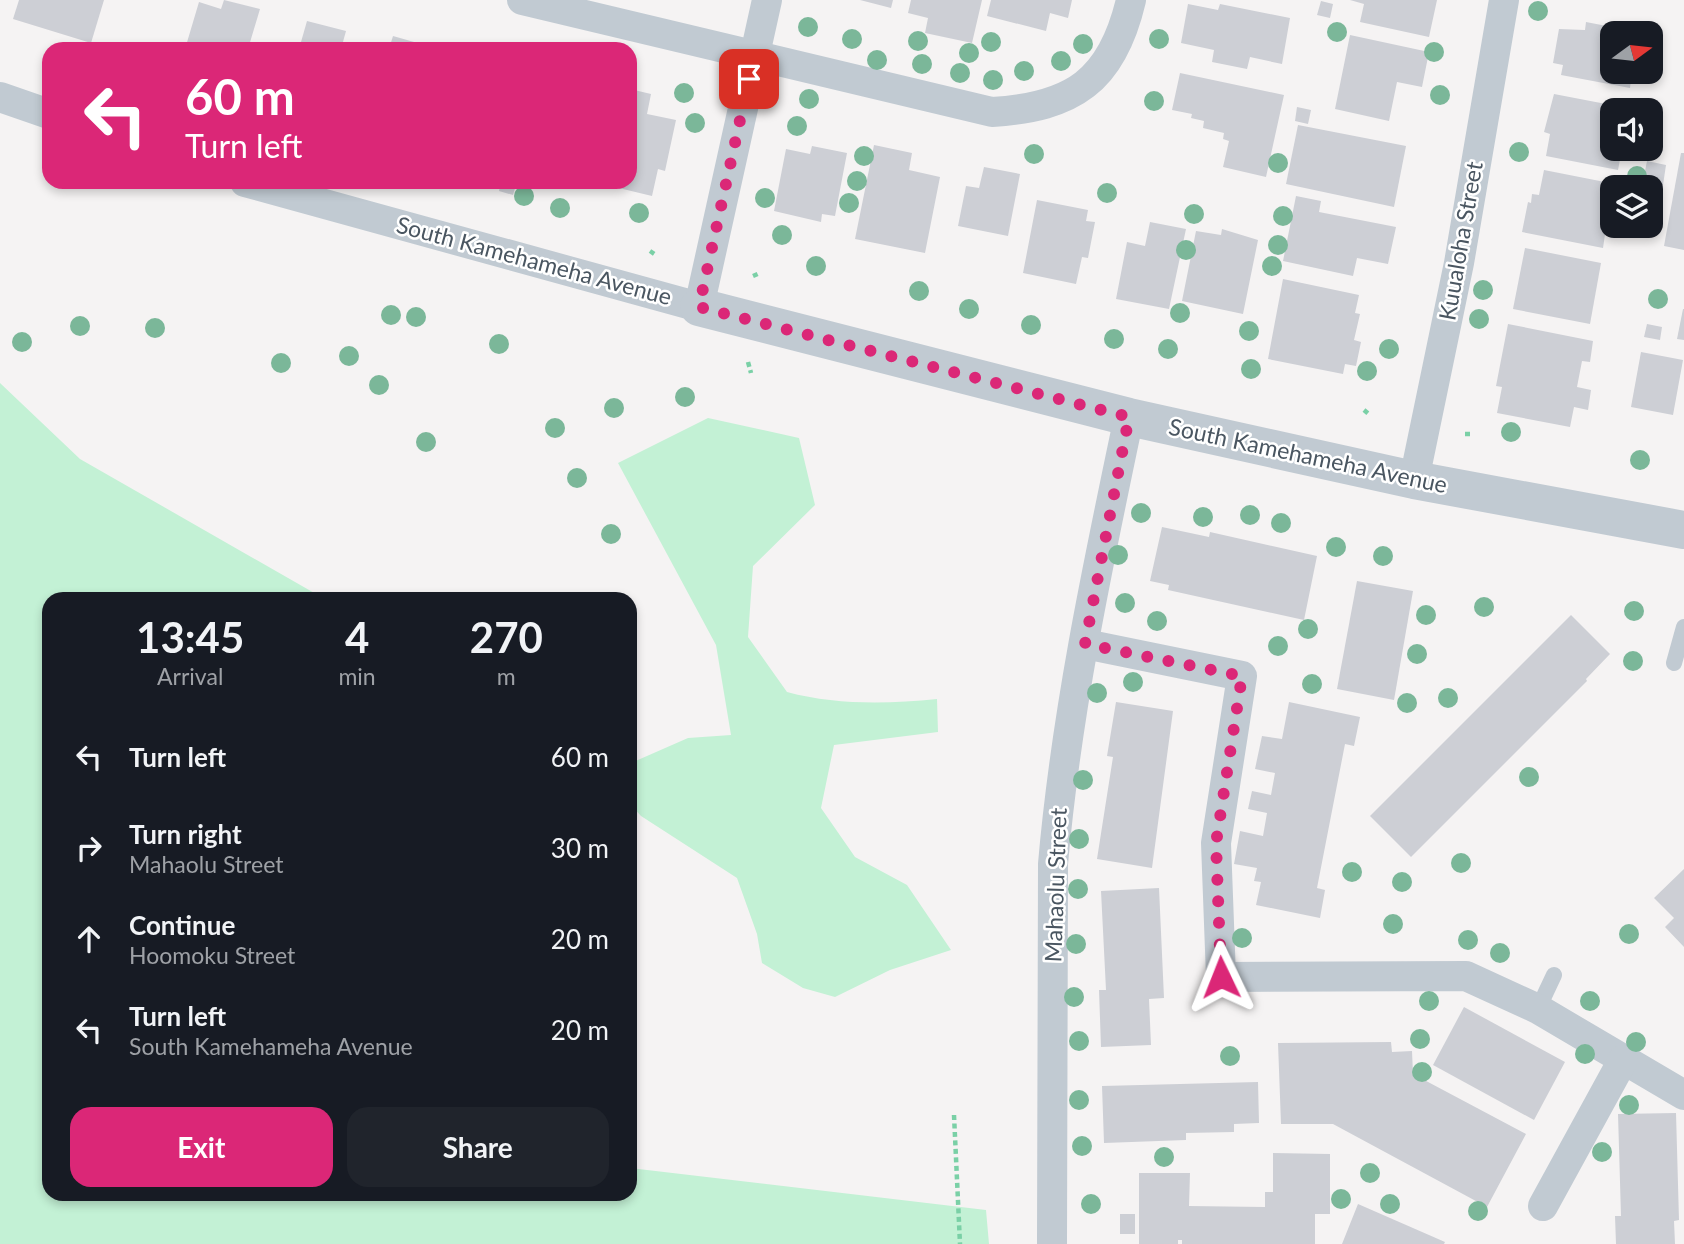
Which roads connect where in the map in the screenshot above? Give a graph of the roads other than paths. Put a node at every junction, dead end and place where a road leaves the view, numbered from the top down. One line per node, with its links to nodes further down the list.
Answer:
1 (522, 0): 5 (street)
2 (766, 0): 5 (street)
3 (1131, 0): 5 (street)
4 (1504, 0): 11 (street, Kuualoha Street)
5 (754, 55): 9 (street)
6 (0, 97): 7 (street)
7 (42, 112)
8 (270, 189): 9 (street, South Kamehameha Avenue)
9 (699, 307): 10 (street, South Kamehameha Avenue)
10 (1129, 417): 11 (street, South Kamehameha Avenue); 14 (street, Mahaolu Street)
11 (1414, 480): 12 (street, South Kamehameha Avenue)
12 (1684, 530)
13 (1684, 626): 15 (lane)
14 (1085, 644): 17 (street); 21 (street, Mahaolu Street)
15 (1674, 663)
16 (1554, 975): 17 (lane)
17 (1538, 1009): 18 (street)
18 (1623, 1060): 19 (street); 20 (street)
19 (1684, 1095)
20 (1543, 1206)
21 (1052, 1244)

